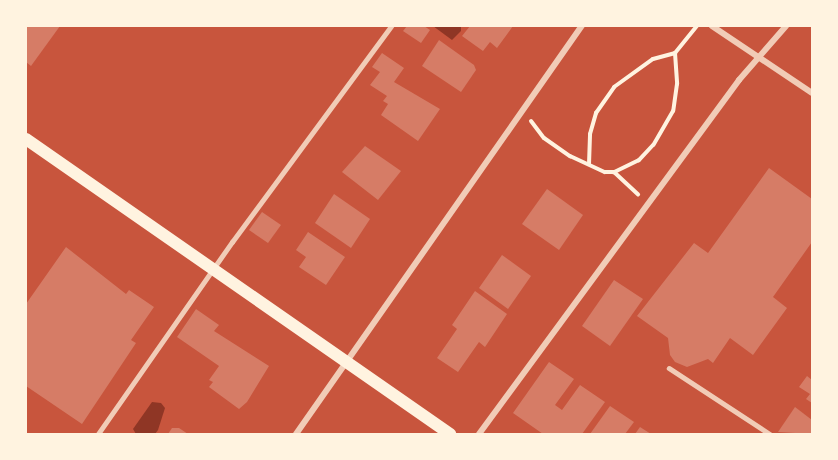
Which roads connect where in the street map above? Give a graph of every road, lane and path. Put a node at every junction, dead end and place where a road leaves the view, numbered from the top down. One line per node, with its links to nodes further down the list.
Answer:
1 (391, 26): 14 (lane)
2 (582, 26): 9 (street)
3 (698, 26): 6 (path)
4 (712, 26): 7 (street)
5 (786, 26): 7 (street)
6 (675, 53): 11 (path); 12 (path)
7 (758, 57): 8 (street); 13 (street)
8 (813, 93)
9 (521, 110): 11 (path); 15 (street)
10 (26, 139): 14 (main road)
11 (589, 164): 12 (path)
12 (614, 172): 13 (path)
13 (648, 203): 20 (street)
14 (215, 267): 15 (main road); 17 (lane)
15 (344, 362): 18 (street); 19 (main road)
16 (669, 368): 21 (lane)
17 (98, 435)
18 (296, 435)
19 (450, 435)
20 (479, 435)
21 (770, 435)

